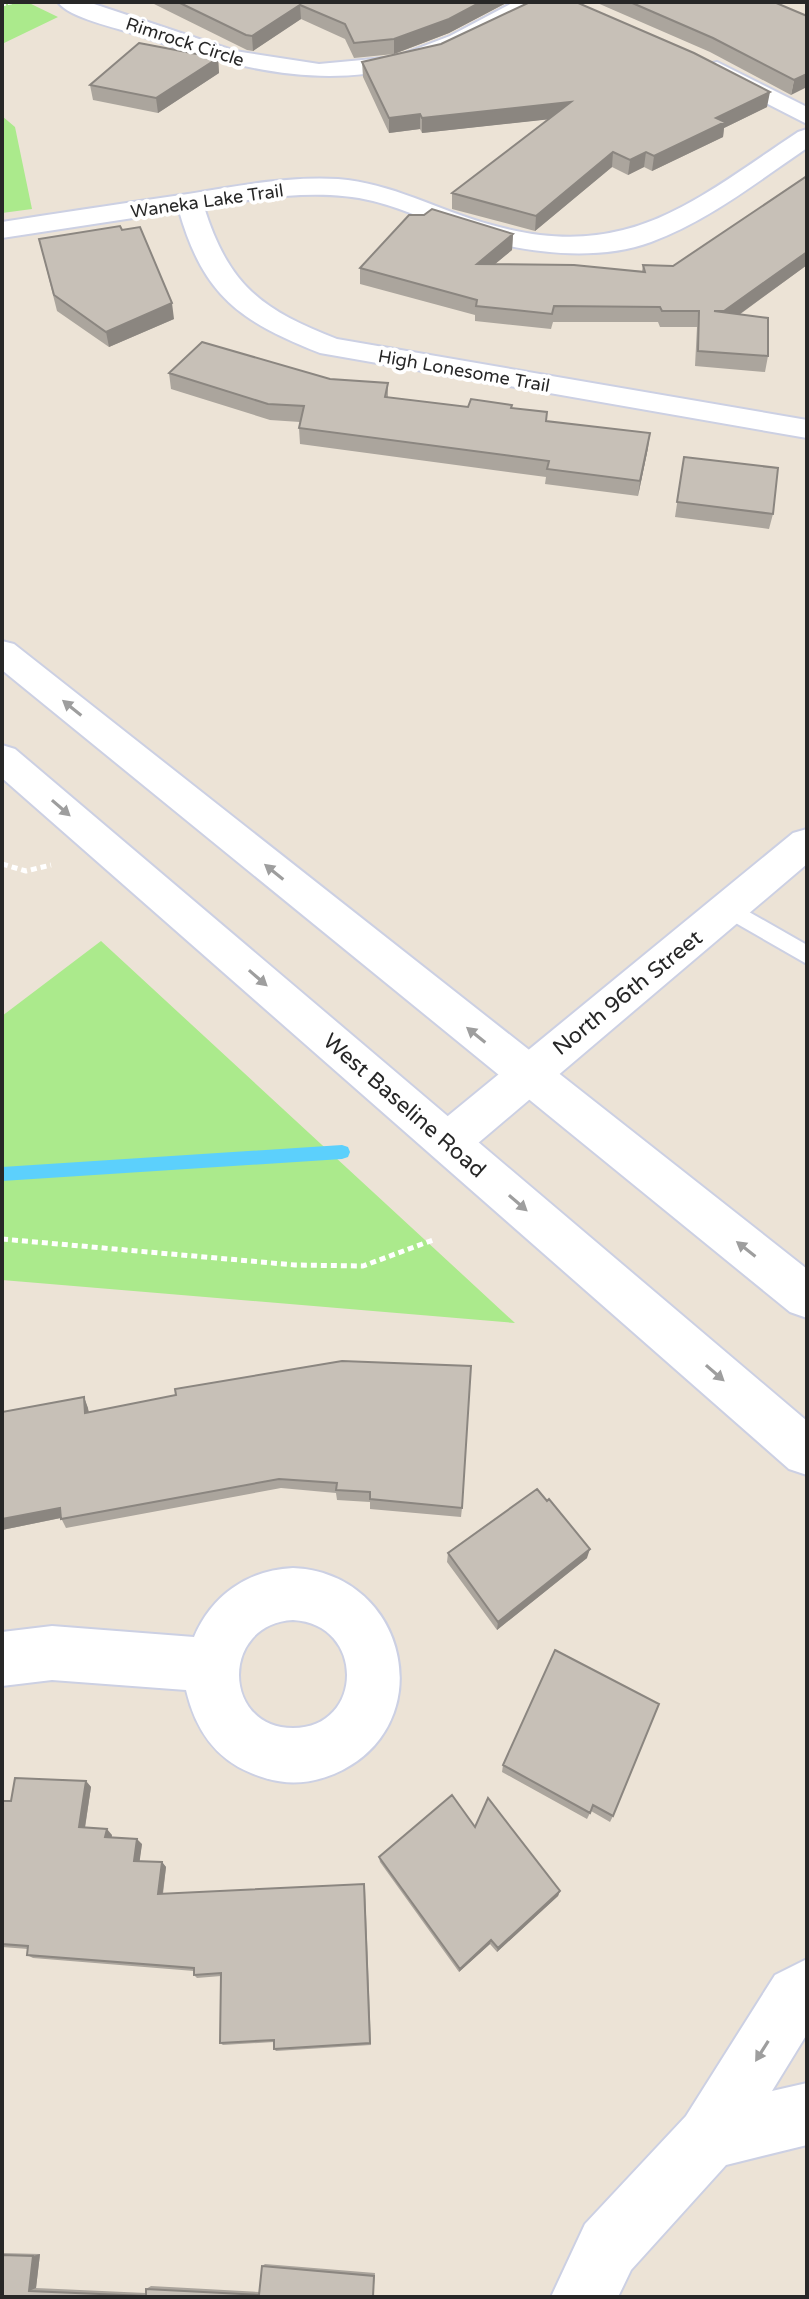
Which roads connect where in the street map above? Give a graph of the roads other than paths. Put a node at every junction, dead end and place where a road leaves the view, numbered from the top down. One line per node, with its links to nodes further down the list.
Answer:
1 (69, 2): 2 (street, Rimrock Circle)
2 (531, 2)
3 (701, 60): 4 (street)
4 (807, 117)
5 (807, 137): 6 (street, Waneka Lake Trail)
6 (190, 204): 7 (street, Waneka Lake Trail); 8 (street, High Lonesome Trail)
7 (2, 230)
8 (807, 429)
9 (2, 652): 14 (street, one-way to 9)
10 (2, 758): 15 (street, West Baseline Road, one-way to 15)
11 (807, 843): 12 (street, North 96th Street)
12 (728, 908): 13 (lane); 14 (street, North 96th Street)
13 (807, 956)
14 (526, 1075): 15 (street, North 96th Street); 16 (street, one-way to 14)
15 (448, 1142): 17 (street, West Baseline Road, one-way to 17)
16 (807, 1297)
17 (807, 1452)
18 (2, 1659): 19 (street)
19 (213, 1665)
20 (807, 1989): 22 (street, one-way to 22)
21 (807, 2114): 22 (street)
22 (708, 2138): 23 (street)
23 (584, 2297)

